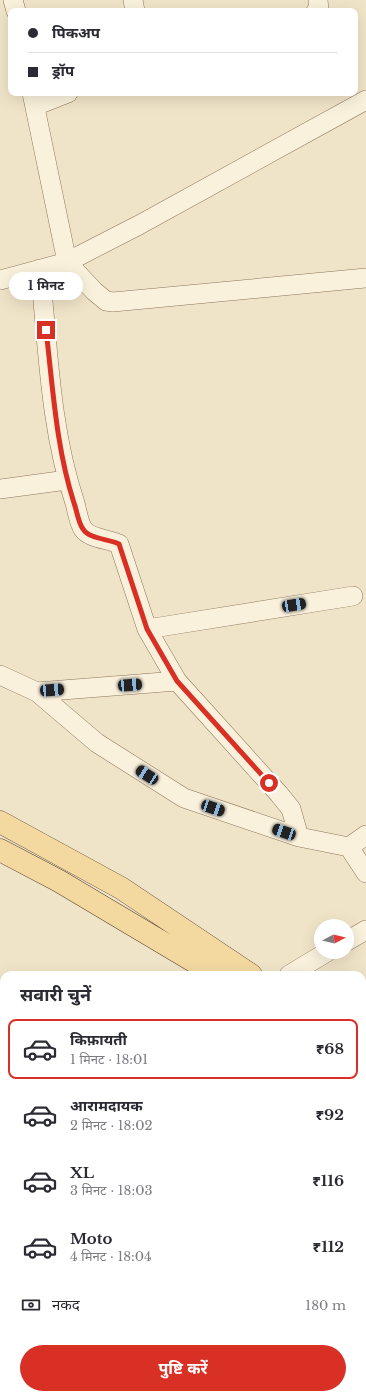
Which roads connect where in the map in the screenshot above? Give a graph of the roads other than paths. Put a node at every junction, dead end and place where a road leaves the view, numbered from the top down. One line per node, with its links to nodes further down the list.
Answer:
1 (50, 96): 2 (street)
2 (33, 99): 4 (street)
3 (356, 100): 4 (street)
4 (67, 262): 5 (street); 6 (street)
5 (40, 269): 7 (street); 8 (street)
6 (366, 278)
7 (0, 280)
8 (67, 480): 9 (street); 11 (street)
9 (0, 489)
10 (353, 596): 11 (street)
11 (147, 629): 13 (street)
12 (0, 675): 14 (street)
13 (177, 681): 14 (street); 17 (street)
14 (37, 692): 17 (street)
15 (0, 822): 25 (main road)
16 (366, 835): 18 (street)
17 (299, 837): 18 (street)
18 (348, 847): 20 (street)
19 (0, 850): 24 (main road)
20 (366, 873)
21 (366, 930): 22 (street)
22 (354, 937)
23 (315, 959): 26 (street)
24 (210, 971)
25 (245, 971)
26 (296, 971)

